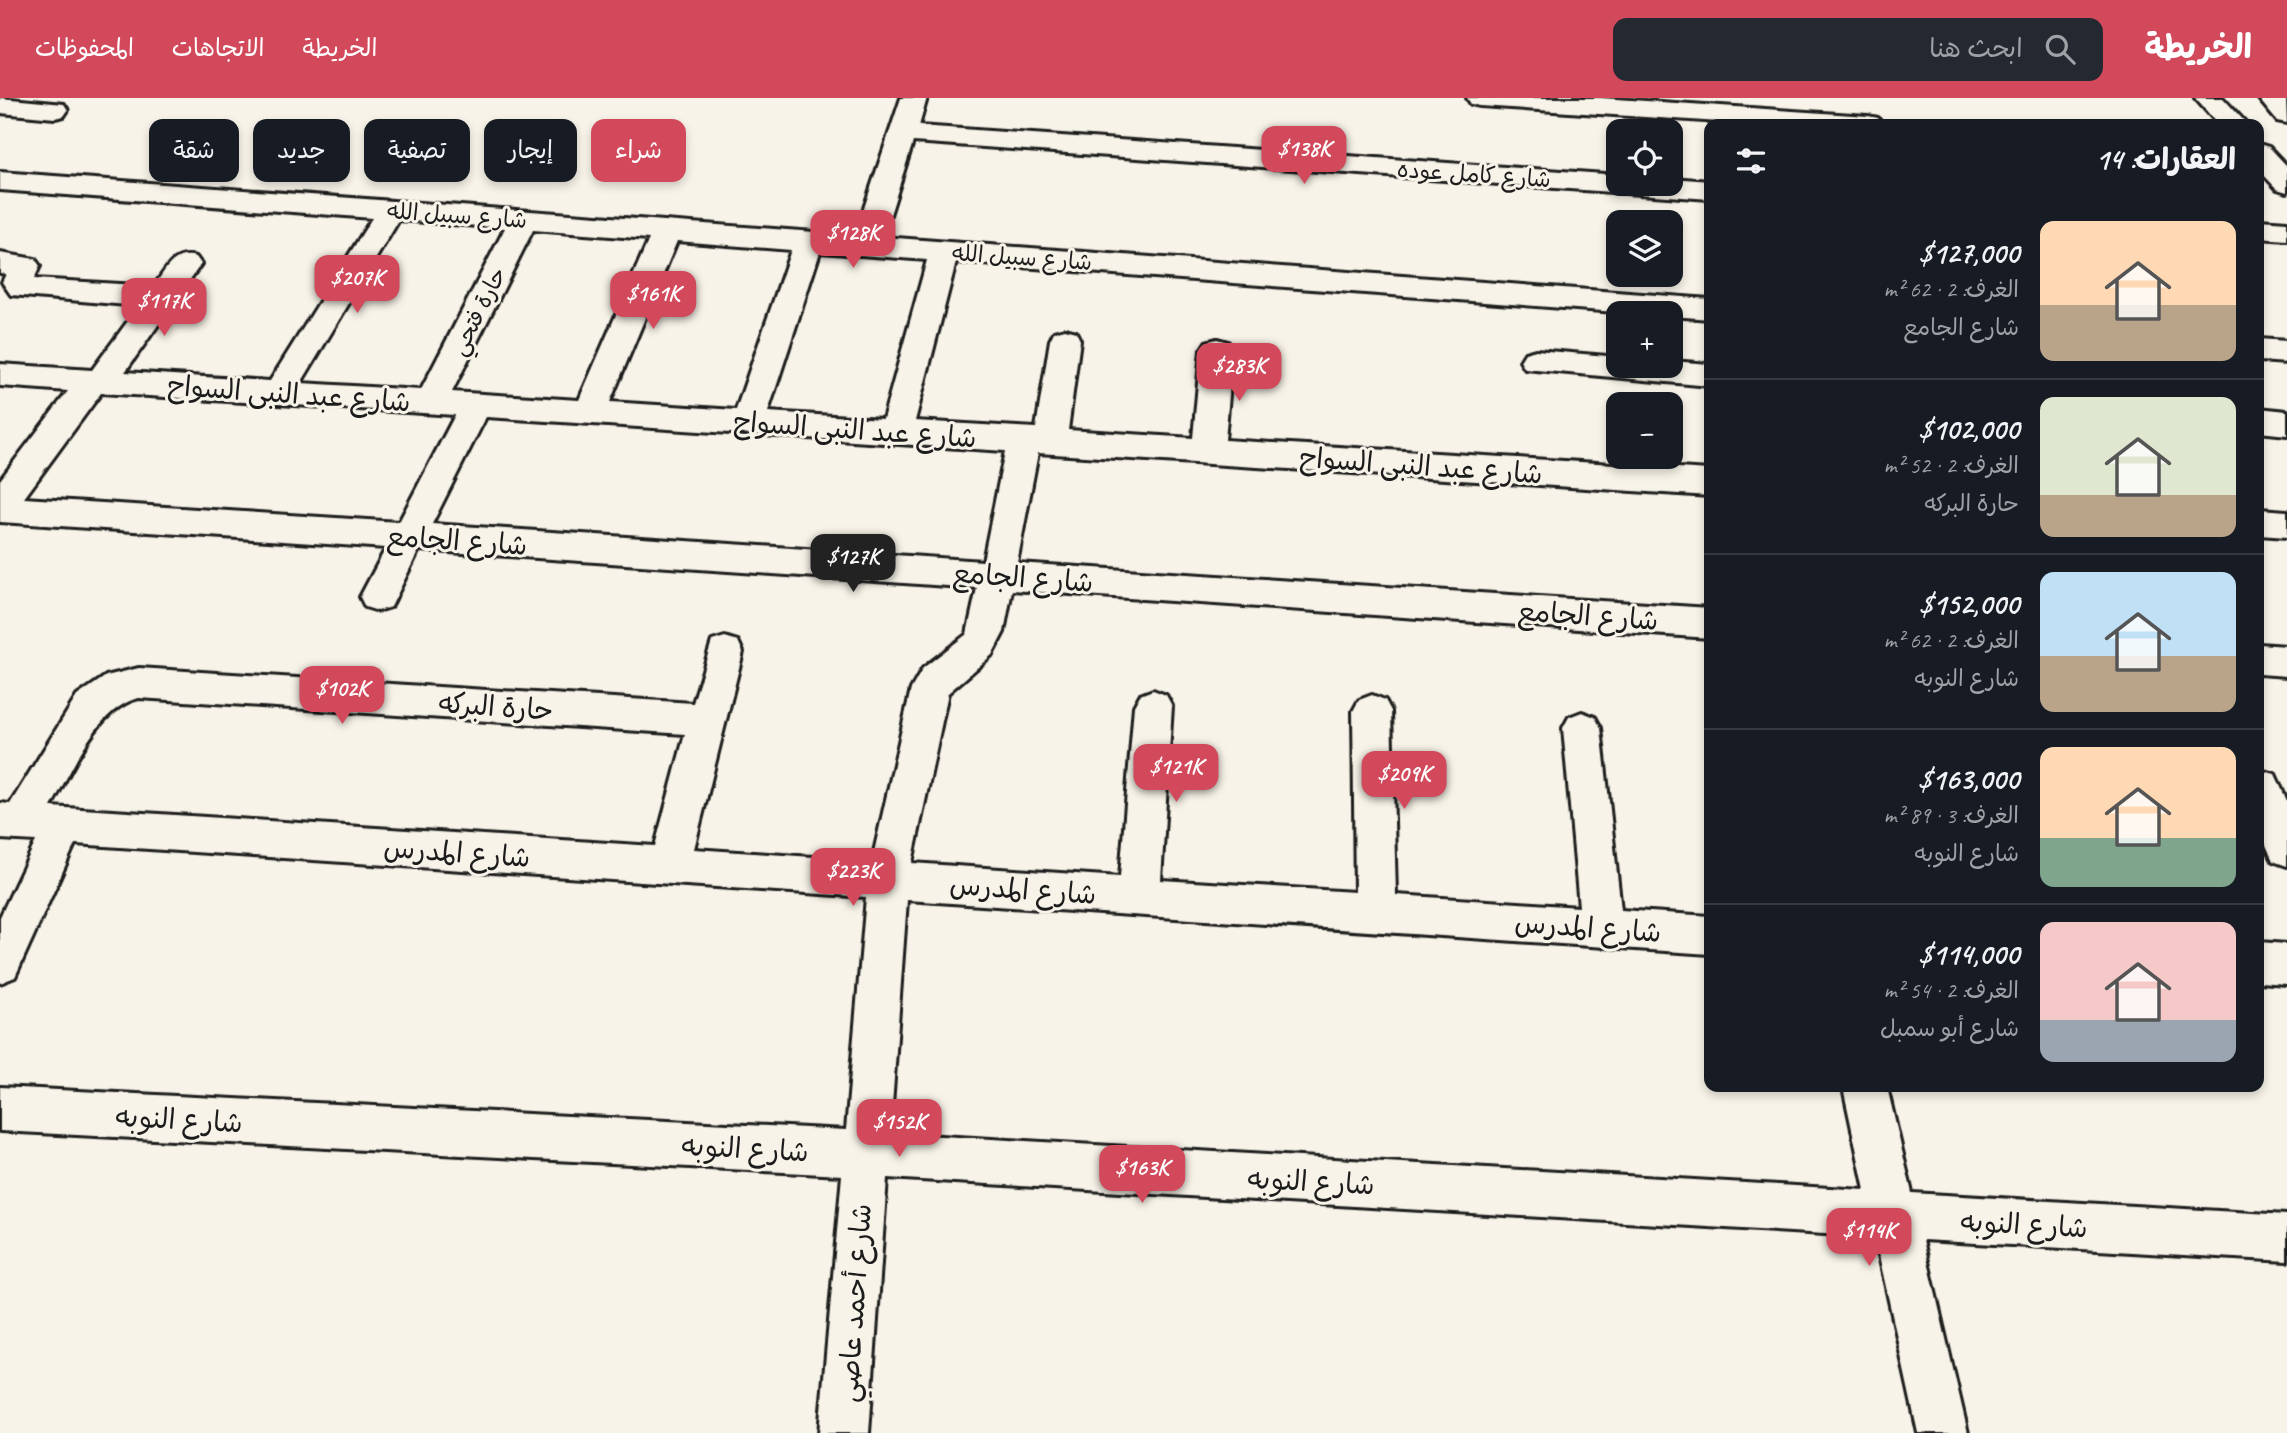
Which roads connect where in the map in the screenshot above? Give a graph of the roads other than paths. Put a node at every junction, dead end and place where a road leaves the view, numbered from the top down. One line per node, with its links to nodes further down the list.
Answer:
1 (909, 98): 10 (street)
2 (1480, 98): 8 (street)
3 (2208, 98): 9 (street)
4 (2270, 98): 7 (street)
5 (0, 106): 6 (street)
6 (55, 110)
7 (2287, 115)
8 (1793, 119)
9 (2228, 119)
10 (903, 133): 14 (street, شارع كامل عوده); 21 (street)
11 (2264, 158): 13 (street)
12 (0, 181): 15 (street, شارع سبيل الله)
13 (2287, 183)
14 (1704, 190)
15 (391, 210): 16 (street, شارع سبيل الله); 35 (street)
16 (524, 220): 18 (street, شارع سبيل الله); 36 (street, حارة فتحي)
17 (2264, 229): 19 (street)
18 (667, 231): 20 (street, شارع سبيل الله); 38 (street)
19 (2287, 231)
20 (809, 241): 21 (street, شارع سبيل الله); 40 (street)
21 (866, 246): 22 (street, شارع سبيل الله)
22 (944, 251): 26 (street, شارع سبيل الله); 42 (street)
23 (186, 264): 25 (street)
24 (6, 285): 25 (street)
25 (162, 297): 34 (street)
26 (1704, 309)
27 (1065, 340): 43 (street, شارع أحمد عاصي)
28 (1217, 350): 44 (street)
29 (2264, 350): 30 (street)
30 (2287, 352)
31 (1536, 360): 32 (street)
32 (1704, 374)
33 (0, 375): 34 (street, شارع عبد النبى السواح)
34 (97, 381): 35 (street, شارع عبد النبى السواح); 46 (street)
35 (279, 393): 36 (street, شارع عبد النبى السواح)
36 (431, 402): 37 (street, شارع عبد النبى السواح)
37 (476, 405): 38 (street, شارع عبد النبى السواح); 49 (street)
38 (590, 412): 40 (street, شارع عبد النبى السواح)
39 (2264, 421): 41 (street)
40 (748, 422): 42 (street, شارع عبد النبى السواح)
41 (2287, 423)
42 (896, 432): 43 (street, شارع عبد النبى السواح)
43 (1037, 440): 44 (street, شارع عبد النبى السواح); 50 (street, شارع أحمد عاصي)
44 (1208, 451): 45 (street, شارع عبد النبى السواح)
45 (1704, 483)
46 (0, 507): 49 (street, شارع الجامع)
47 (2264, 522): 48 (street)
48 (2287, 524)
49 (409, 536): 50 (street, شارع الجامع); 51 (street)
50 (996, 575): 52 (street, شارع الجامع); 65 (street, شارع أحمد عاصي)
51 (378, 597)
52 (1704, 623)
53 (725, 652): 58 (street)
54 (2264, 659): 55 (street)
55 (2287, 661)
56 (1153, 706): 66 (street)
57 (1372, 710): 67 (street)
58 (708, 720): 61 (street, حارة البركه); 64 (street)
59 (1582, 728): 68 (street)
60 (2264, 793): 63 (street)
61 (10, 822): 62 (street, شارع المدرس)
62 (63, 826): 64 (street, شارع المدرس); 71 (street)
63 (2287, 848)
64 (670, 866): 65 (street, شارع المدرس)
65 (888, 880): 66 (street, شارع المدرس); 75 (street, شارع أحمد عاصي)
66 (1139, 897): 67 (street, شارع المدرس)
67 (1376, 913): 68 (street, شارع المدرس)
68 (1602, 928): 69 (street, شارع المدرس)
69 (1704, 935)
70 (2264, 962): 72 (street)
71 (0, 963)
72 (2287, 964)
73 (1867, 1092): 76 (street)
74 (0, 1109): 75 (street, شارع النوبه)
75 (866, 1154): 76 (street, شارع النوبه); 78 (street, شارع أحمد عاصي)
76 (1892, 1217): 77 (street, شارع النوبه); 79 (street)
77 (2287, 1238)
78 (844, 1433)
79 (1943, 1433)

